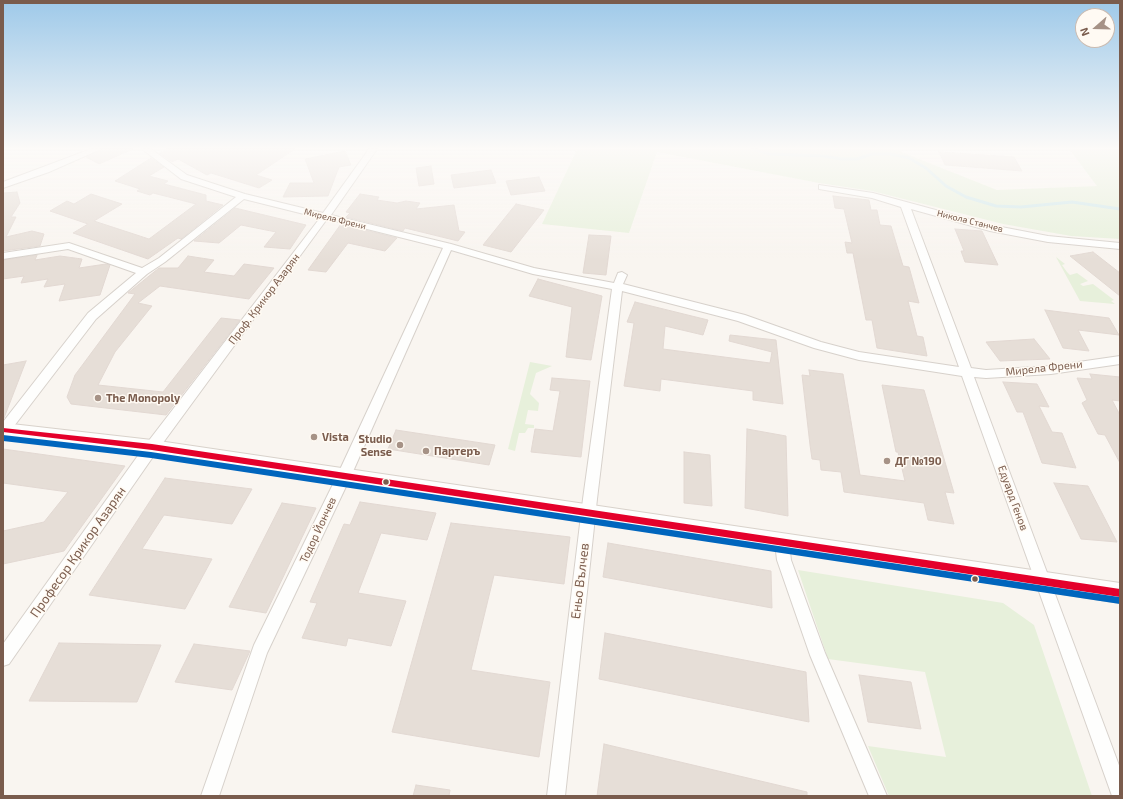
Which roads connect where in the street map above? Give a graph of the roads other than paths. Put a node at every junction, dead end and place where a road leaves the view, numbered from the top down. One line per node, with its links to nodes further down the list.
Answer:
1 (212, 186): 4 (street, Мирела Френи)
2 (345, 186): 6 (street, Проф. Крикор Азарян)
3 (822, 187): 5 (street, Никола Станчев)
4 (242, 196): 6 (street, Мирела Френи); 10 (street)
5 (905, 204): 8 (street, Никола Станчев); 14 (street, Едуард Генов)
6 (326, 216): 7 (street, Мирела Френи); 16 (street, Проф. Крикор Азарян)
7 (448, 246): 12 (street, Мирела Френи); 17 (street, Тодор Йончев)
8 (1120, 246)
9 (3, 256): 10 (street)
10 (143, 272): 15 (street)
11 (622, 275): 12 (street, Еньо Вълчев)
12 (617, 286): 14 (street, Мирела Френи); 18 (street, Еньо Вълчев)
13 (1120, 360): 14 (street, Мирела Френи)
14 (967, 373): 20 (street, Едуард Генов)
15 (3, 430): 16 (street)
16 (152, 447): 17 (street); 22 (street, Професор Крикор Азарян)
17 (344, 476): 18 (street); 24 (street, Тодор Йончев)
18 (588, 513): 19 (street); 25 (street, Еньо Вълчев)
19 (782, 543): 20 (street); 26 (street)
20 (1044, 583): 21 (street); 23 (street, Едуард Генов)
21 (1120, 593)
22 (3, 658)
23 (1120, 793)
24 (210, 796)
25 (556, 796)
26 (878, 796)

